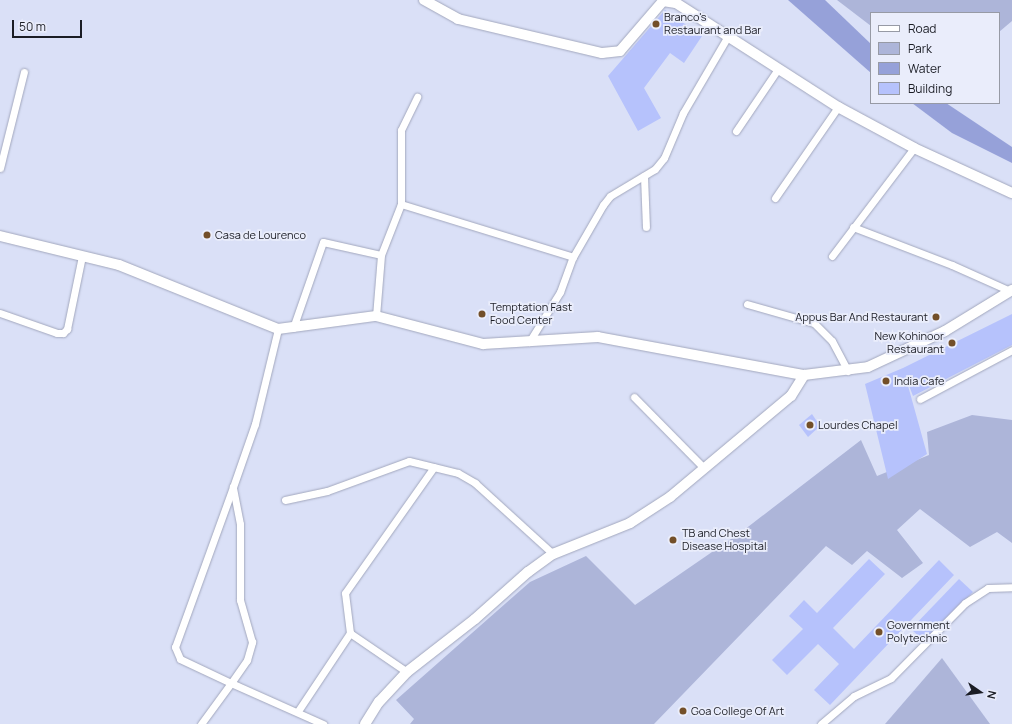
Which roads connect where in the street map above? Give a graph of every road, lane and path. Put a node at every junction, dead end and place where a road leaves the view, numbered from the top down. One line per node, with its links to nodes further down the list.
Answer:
1 (424, 0): 2 (main road)
2 (672, 1): 3 (main road)
3 (728, 36): 4 (main road); 11 (street)
4 (778, 69): 7 (main road); 8 (street)
5 (24, 72): 10 (street)
6 (417, 97): 14 (street)
7 (838, 107): 9 (main road); 13 (street)
8 (736, 131)
9 (914, 148): 12 (main road); 16 (street)
10 (0, 168)
11 (644, 176): 15 (street); 21 (street)
12 (1012, 191)
13 (775, 198)
14 (401, 204): 18 (street); 21 (street)
15 (646, 226)
16 (853, 227): 20 (street); 22 (street)
17 (0, 236): 19 (main road)
18 (381, 255): 25 (street); 26 (street)
19 (82, 256): 24 (street); 27 (main road)
20 (832, 256)
21 (573, 257): 28 (street)
22 (1011, 291): 30 (main road)
23 (747, 304): 30 (street)
24 (0, 314)
25 (376, 316): 26 (main road); 28 (main road)
26 (293, 328): 27 (main road)
27 (278, 329): 36 (street)
28 (529, 342): 31 (main road)
29 (1012, 350): 33 (street)
30 (848, 371): 31 (main road)
31 (804, 375): 35 (main road)
32 (634, 397): 35 (street)
33 (920, 399)
34 (434, 467): 37 (street); 38 (street); 40 (street)
35 (704, 468): 38 (main road)
36 (233, 487): 42 (street); 42 (street)
37 (285, 500)
38 (553, 554): 41 (main road)
39 (1012, 587): 47 (street)
40 (350, 633): 41 (street); 43 (street)
41 (407, 672): 46 (main road)
42 (231, 683): 43 (street); 44 (street)
43 (298, 711): 45 (street)
44 (201, 724)
45 (322, 724)
46 (365, 724)
47 (821, 724)

